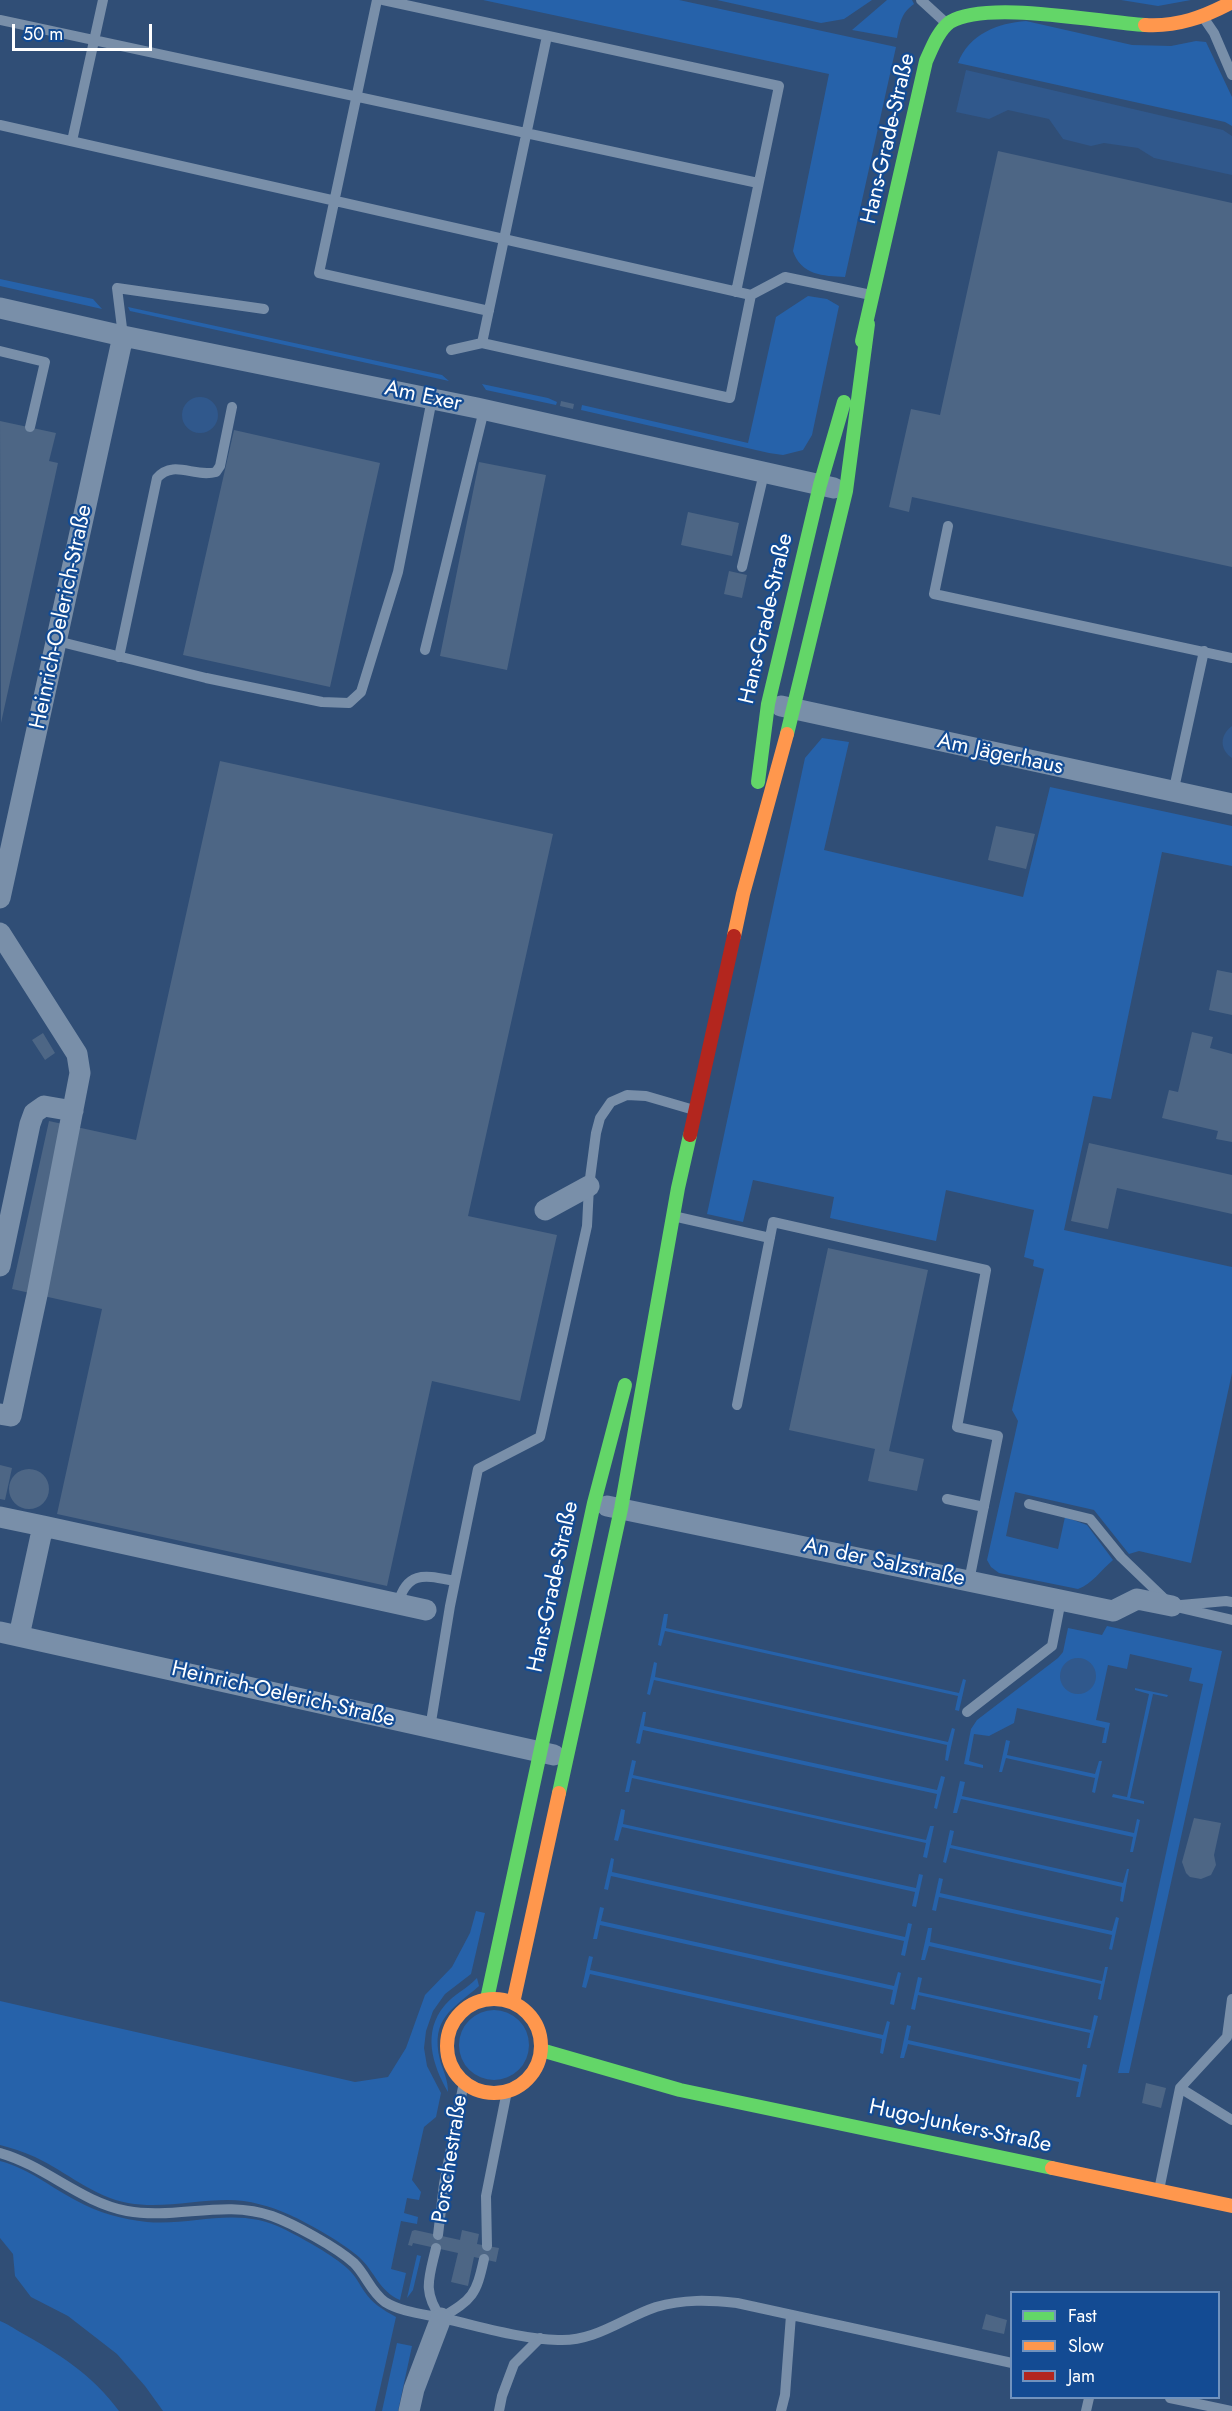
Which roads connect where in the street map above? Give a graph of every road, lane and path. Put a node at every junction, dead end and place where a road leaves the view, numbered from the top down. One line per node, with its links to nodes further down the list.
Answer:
1 (103, 0): 11 (lane)
2 (377, 0): 13 (lane)
3 (382, 0): 10 (lane)
4 (921, 0): 8 (lane)
5 (1225, 0): 7 (street)
6 (1232, 2): 7 (street)
7 (1208, 15): 8 (street); 12 (lane)
8 (952, 17): 22 (street, Hans-Grade-Straße)
9 (0, 20): 11 (lane)
10 (547, 36): 15 (lane); 17 (lane)
11 (94, 40): 13 (lane); 16 (lane)
12 (1232, 75)
13 (356, 98): 15 (lane); 18 (lane)
14 (0, 125): 16 (lane)
15 (526, 134): 17 (lane); 19 (lane)
16 (72, 141): 18 (lane)
17 (758, 183): 20 (lane)
18 (334, 200): 19 (lane); 25 (lane)
19 (504, 239): 20 (lane); 25 (lane)
20 (736, 292): 21 (lane)
21 (751, 295): 22 (lane); 28 (lane)
22 (874, 295): 26 (street, Hans-Grade-Straße)
23 (0, 308): 27 (street, Am Exer)
24 (264, 309): 27 (lane)
25 (489, 311): 28 (lane)
26 (868, 324): 36 (street, Hans-Grade-Straße); 37 (street, Hans-Grade-Straße)
27 (123, 336): 31 (street, Am Exer); 40 (street, Heinrich-Oelerich-Straße)
28 (482, 343): 29 (lane)
29 (451, 350)
30 (0, 351): 34 (lane)
31 (432, 399): 33 (street, Am Exer); 43 (lane)
32 (232, 408): 43 (lane)
33 (484, 410): 35 (street, Am Exer); 41 (lane)
34 (30, 427)
35 (764, 473): 36 (street, Am Exer); 39 (lane)
36 (820, 485): 37 (street, Am Exer); 45 (street, Hans-Grade-Straße)
37 (846, 491): 46 (street, Hans-Grade-Straße)
38 (948, 526): 42 (lane)
39 (742, 567)
40 (57, 641): 43 (lane); 49 (street, Heinrich-Oelerich-Straße)
41 (425, 650)
42 (1204, 651): 44 (lane); 47 (lane)
43 (119, 657)
44 (1232, 658)
45 (768, 704): 46 (street, Am Jägerhaus); 50 (street, Hans-Grade-Straße)
46 (794, 709): 47 (street, Am Jägerhaus); 50 (street, Hans-Grade-Straße)
47 (1173, 793): 48 (street, Am Jägerhaus)
48 (1232, 804)
49 (6, 848): 51 (street, Heinrich-Oelerich-Straße)
50 (743, 894): 53 (street, Hans-Grade-Straße)
51 (0, 898)
52 (0, 933): 54 (street)
53 (695, 1110): 55 (lane); 56 (street, Hans-Grade-Straße)
54 (73, 1111): 60 (street); 64 (street)
55 (589, 1186): 57 (street); 72 (lane)
56 (678, 1188): 58 (street, Hans-Grade-Straße); 61 (street, Hans-Grade-Straße)
57 (545, 1210)
58 (673, 1216): 59 (lane); 69 (street, Hans-Grade-Straße)
59 (770, 1238): 63 (lane); 68 (lane)
60 (0, 1266)
61 (636, 1345)
62 (630, 1368): 66 (street, Hans-Grade-Straße)
63 (737, 1405)
64 (0, 1414)
65 (947, 1499): 68 (lane)
66 (594, 1503): 69 (street, An der Salzstraße); 83 (street, Hans-Grade-Straße)
67 (1029, 1504): 77 (lane)
68 (984, 1507): 73 (lane)
69 (621, 1509): 73 (street, An der Salzstraße); 84 (street, Hans-Grade-Straße)
70 (0, 1517): 71 (street)
71 (44, 1526): 76 (street); 80 (street)
72 (455, 1581): 76 (lane); 82 (lane)
73 (969, 1581): 74 (street, An der Salzstraße)
74 (1061, 1600): 77 (street, An der Salzstraße); 81 (lane)
75 (1232, 1602): 77 (lane)
76 (398, 1604): 78 (street)
77 (1172, 1606): 79 (lane)
78 (426, 1610)
79 (1232, 1620)
80 (10, 1634): 82 (street, Heinrich-Oelerich-Straße)
81 (967, 1712)
82 (430, 1728): 83 (street, Heinrich-Oelerich-Straße)
83 (540, 1752): 84 (street, Heinrich-Oelerich-Straße); 86 (street, Hans-Grade-Straße)
84 (566, 1758): 87 (street, Hans-Grade-Straße)
85 (1232, 1999): 91 (lane)
86 (487, 2000): 87 (street); 90 (street)
87 (513, 2003): 88 (street)
88 (541, 2050): 92 (street, Hugo-Junkers-Straße); 93 (street)
89 (588, 2079): 92 (street, Hugo-Junkers-Straße)
90 (464, 2082): 93 (street); 98 (lane, Porschestraße)
91 (1180, 2088): 94 (lane); 96 (lane)
92 (680, 2090): 96 (street, Hugo-Junkers-Straße)
93 (507, 2091): 99 (lane, Porschestraße)
94 (1232, 2120)
95 (0, 2153): 103 (lane)
96 (1158, 2190): 97 (street, Hugo-Junkers-Straße)
97 (1232, 2206)
98 (438, 2235)
99 (487, 2246)
100 (436, 2248): 103 (lane, Porschestraße)
101 (484, 2259): 103 (lane)
102 (791, 2315): 104 (lane); 105 (lane); 109 (lane)
103 (441, 2318): 104 (lane); 107 (street)
104 (540, 2337): 108 (lane)
105 (1010, 2363)
106 (1179, 2399): 110 (lane)
107 (409, 2411)
108 (499, 2411)
109 (781, 2411)
110 (1232, 2411)

